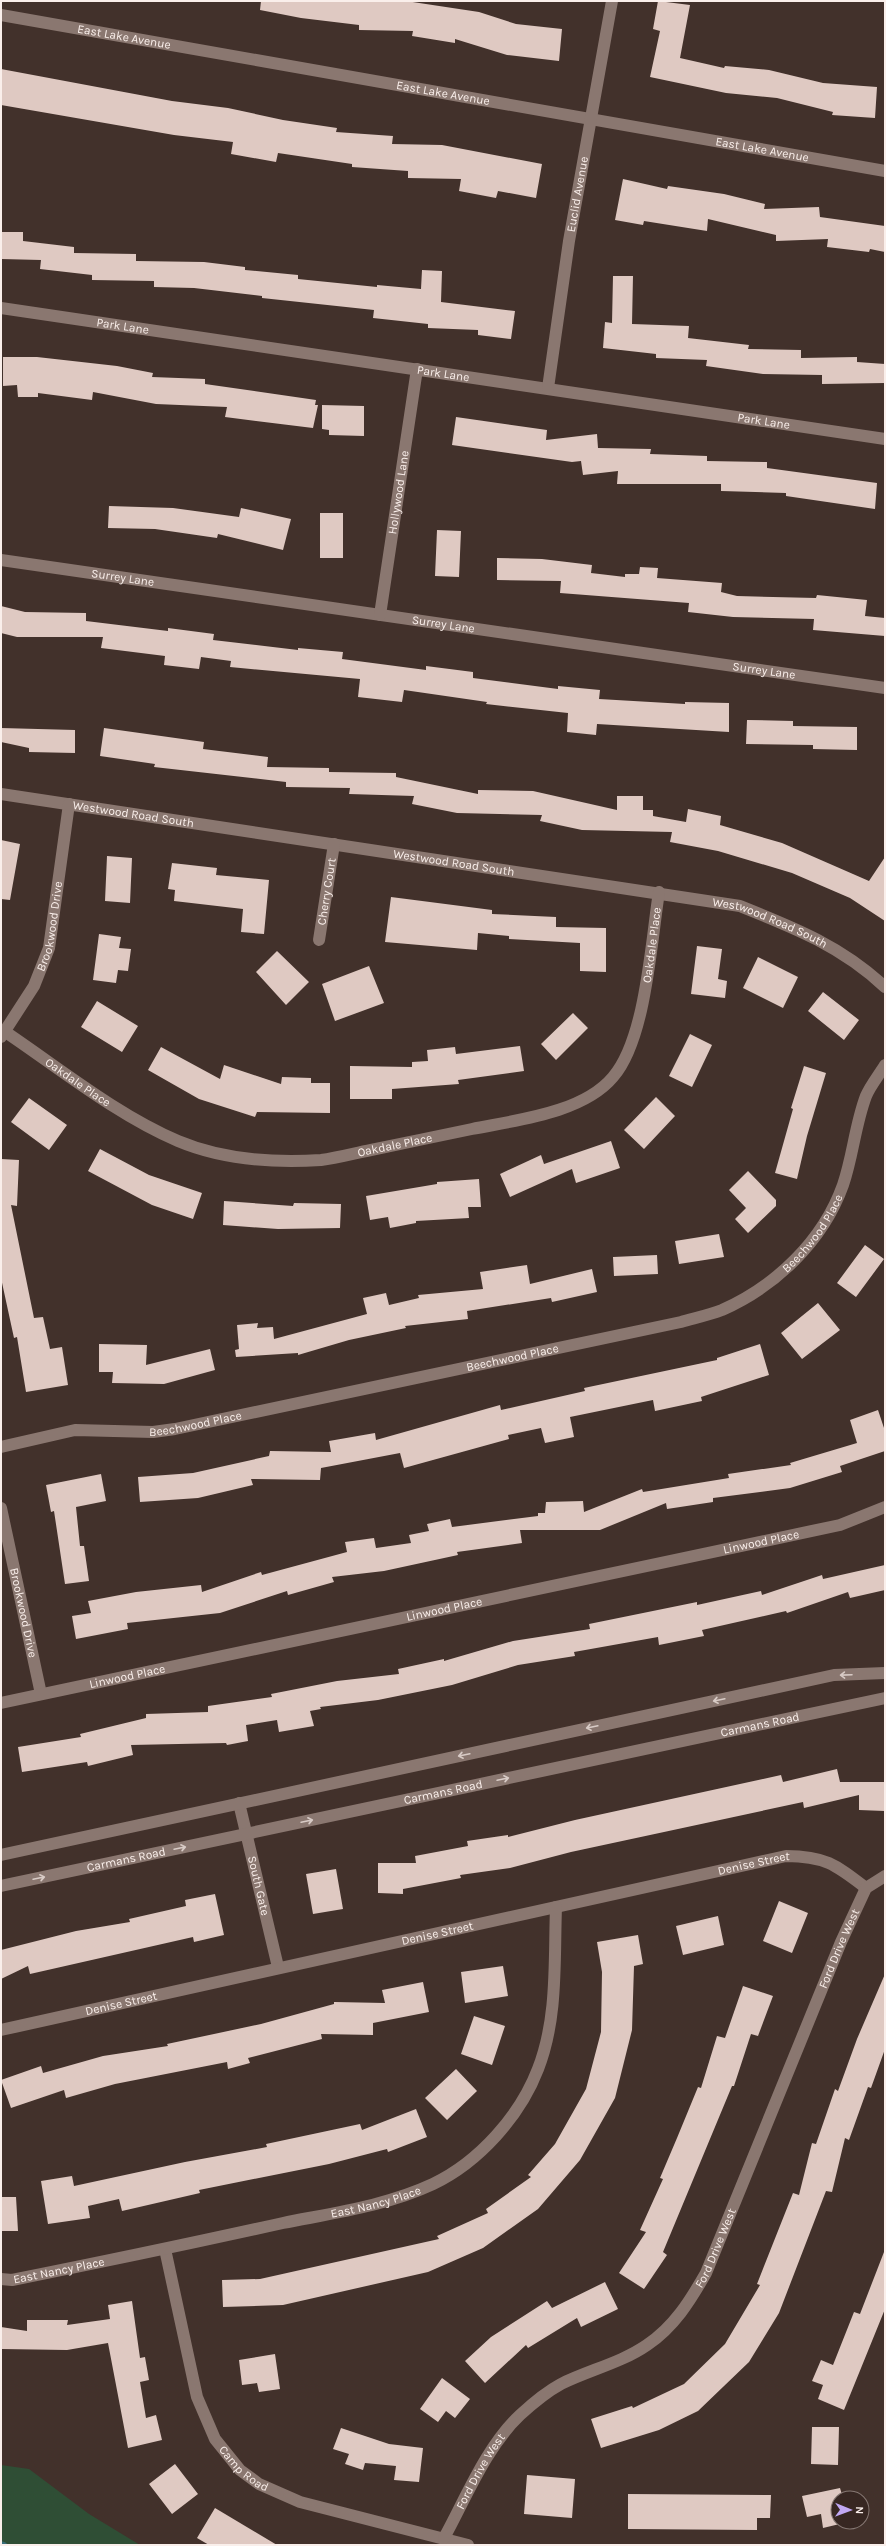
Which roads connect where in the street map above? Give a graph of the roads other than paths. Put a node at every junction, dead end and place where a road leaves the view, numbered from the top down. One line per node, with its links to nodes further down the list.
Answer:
1 (612, 1): 3 (street, Euclid Avenue)
2 (1, 16): 3 (street, East Lake Avenue)
3 (591, 119): 4 (street, East Lake Avenue); 7 (street, Euclid Avenue)
4 (885, 171)
5 (1, 308): 6 (street, Park Lane)
6 (417, 369): 7 (street, Park Lane); 10 (street, Hollywood Lane)
7 (548, 388): 8 (street, Park Lane)
8 (885, 438)
9 (1, 560): 10 (street, Surrey Lane)
10 (380, 615): 11 (street, Surrey Lane)
11 (885, 688)
12 (1, 794): 13 (street, Westwood Road South)
13 (69, 804): 14 (street, Westwood Road South); 18 (street, Brookwood Drive)
14 (334, 844): 15 (street, Westwood Road South); 16 (street, Cherry Court)
15 (659, 892): 17 (street, Westwood Road South); 18 (street, Oakdale Place)
16 (319, 940)
17 (885, 987)
18 (3, 1034)
19 (885, 1066): 20 (street, Beechwood Place)
20 (1, 1447)
21 (885, 1507): 24 (street, Linwood Place)
22 (1, 1508): 24 (street, Brookwood Drive)
23 (885, 1673): 27 (street, one-way to 27)
24 (41, 1694): 26 (street, Linwood Place)
25 (885, 1698): 28 (street, Carmans Road, one-way to 25)
26 (1, 1704)
27 (239, 1803): 28 (street, South Gate); 29 (street)
28 (246, 1834): 31 (street, Carmans Road, one-way to 28); 34 (street, South Gate)
29 (1, 1855)
30 (885, 1876): 32 (street)
31 (1, 1886)
32 (866, 1888): 33 (street, Denise Street); 38 (street, Ford Drive West)
33 (556, 1908): 34 (street, Denise Street); 36 (street, East Nancy Place)
34 (278, 1967): 35 (street, Denise Street)
35 (1, 2030)
36 (165, 2249): 37 (street, East Nancy Place); 38 (street, Camp Road)
37 (1, 2279)
38 (444, 2538): 39 (street, Camp Road)
39 (468, 2545)

